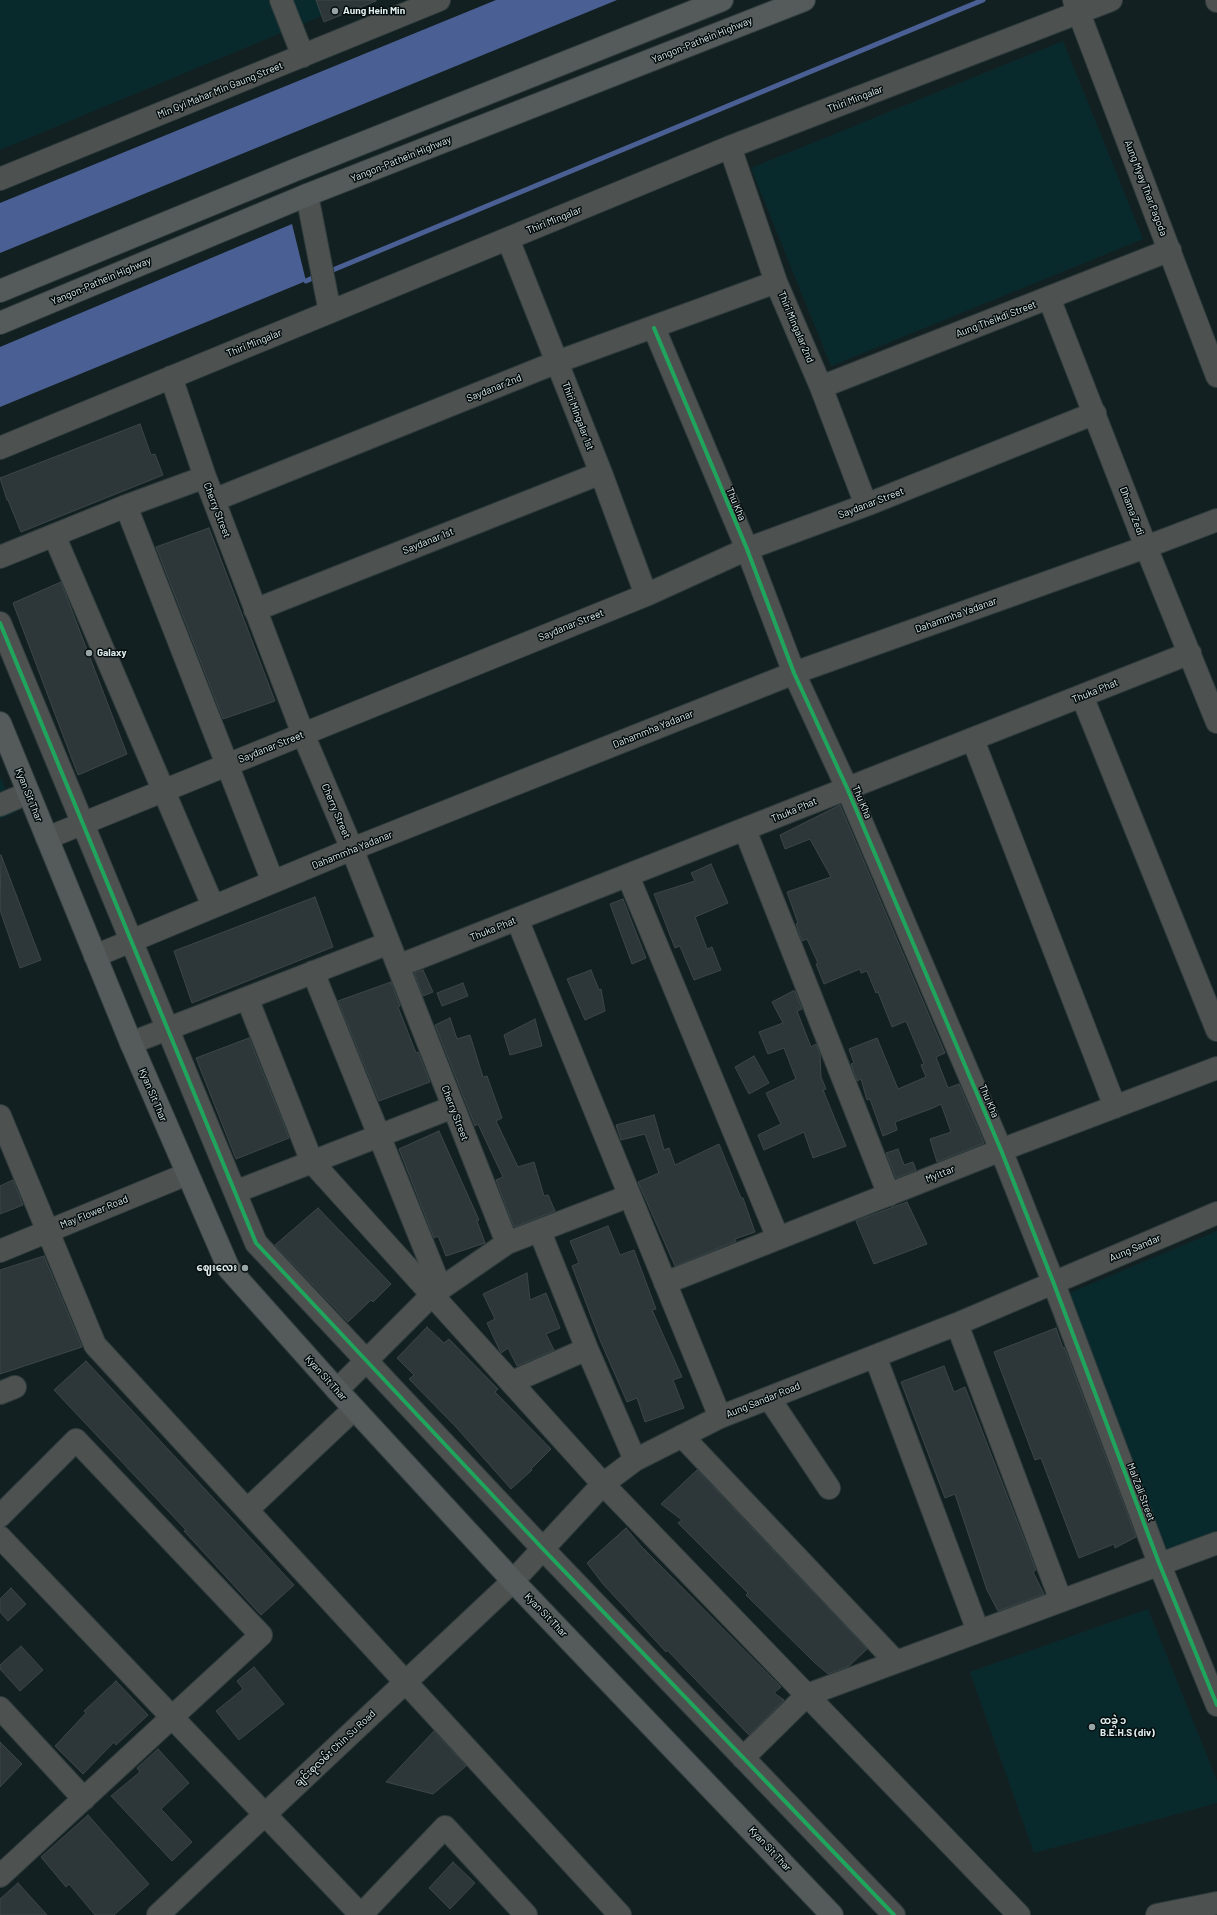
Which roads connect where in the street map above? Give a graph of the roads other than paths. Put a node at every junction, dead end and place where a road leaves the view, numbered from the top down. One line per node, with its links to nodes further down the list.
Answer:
1 (281, 0): 7 (street)
2 (439, 0): 7 (street, Min Gyi Mahar Min Gaung Street)
3 (722, 0): 14 (main road)
4 (804, 0): 10 (main road, Yangon-Pathein Highway)
5 (1111, 0): 6 (street, Thiri Mingalar)
6 (1076, 6): 8 (street, Thiri Mingalar); 12 (street, Aung Myay Thar Pagoda)
7 (303, 56): 9 (street, Min Gyi Mahar Min Gaung Street)
8 (730, 147): 11 (street, Thiri Mingalar); 13 (street, Thiri Mingalar 2nd)
9 (0, 179)
10 (307, 196): 16 (street); 17 (main road, Yangon-Pathein Highway)
11 (508, 239): 16 (street, Thiri Mingalar); 19 (street, Thiri Mingalar 1st)
12 (1170, 250): 15 (street, Aung Theikdi Street); 20 (street, Aung Myay Thar Pagoda)
13 (776, 282): 18 (street, Saydanar 2nd); 22 (street, Thiri Mingalar 2nd)
14 (0, 290)
15 (1049, 298): 22 (street, Aung Theikdi Street); 23 (street, Dhama Zedi)
16 (330, 312): 21 (street, Thiri Mingalar)
17 (0, 323)
18 (654, 328): 19 (street, Saydanar 2nd); 33 (street, Thu Kha)
19 (557, 362): 25 (street, Thiri Mingalar 1st); 27 (street, Saydanar 2nd)
20 (1217, 376)
21 (171, 377): 24 (street, Thiri Mingalar); 26 (street, Cherry Street)
22 (822, 387): 28 (street, Thiri Mingalar 2nd)
23 (1095, 413): 28 (street, Saydanar Street); 32 (street, Dhama Zedi)
24 (0, 448)
25 (601, 473): 35 (street, Thiri Mingalar 1st); 36 (street, Saydanar 1st)
26 (205, 477): 27 (street, Cherry Street); 29 (street)
27 (214, 500): 36 (street, Cherry Street)
28 (866, 505): 33 (street, Saydanar Street)
29 (126, 506): 31 (street); 45 (street)
30 (1217, 520): 32 (street, Dahammha Yadanar)
31 (54, 535): 34 (street); 47 (street)
32 (1146, 547): 38 (street, Dhama Zedi); 39 (street, Dahammha Yadanar)
33 (747, 549): 35 (street, Saydanar Street); 39 (street, Thu Kha)
34 (0, 557)
35 (646, 595): 43 (street, Saydanar Street)
36 (255, 610): 43 (street, Cherry Street)
37 (0, 623): 50 (street)
38 (1190, 653): 40 (street, Thuka Phat); 41 (street, Dhama Zedi)
39 (794, 673): 46 (street, Thu Kha); 53 (street, Dahammha Yadanar)
40 (1082, 696): 44 (street, Thuka Phat); 65 (street)
41 (1217, 722)
42 (0, 723): 48 (main road, Kyan Sit Thar)
43 (303, 734): 45 (street, Saydanar Street); 53 (street, Cherry Street)
44 (973, 740): 46 (street, Thuka Phat); 69 (street)
45 (228, 764): 47 (street, Saydanar Street); 55 (street)
46 (847, 788): 51 (street, Thuka Phat); 72 (street, Thu Kha)
47 (164, 790): 50 (street, Saydanar Street); 56 (street)
48 (28, 793): 49 (street); 52 (main road, Kyan Sit Thar)
49 (0, 805)
50 (83, 823): 52 (street, Saydanar Street); 58 (street)
51 (745, 830): 54 (street, Thuka Phat); 76 (street)
52 (47, 838): 60 (main road, Kyan Sit Thar)
53 (352, 849): 55 (street, Dahammha Yadanar); 59 (street, Cherry Street)
54 (628, 876): 57 (street, Thuka Phat); 81 (street)
55 (273, 882): 56 (street, Dahammha Yadanar)
56 (213, 906): 58 (street, Dahammha Yadanar)
57 (517, 919): 61 (street, Thuka Phat); 77 (street)
58 (131, 940): 60 (street, Dahammha Yadanar); 64 (street)
59 (389, 943): 61 (street, Cherry Street); 62 (street)
60 (95, 956): 66 (main road, Kyan Sit Thar)
61 (398, 966): 68 (street, Cherry Street)
62 (313, 972): 63 (street); 71 (street)
63 (247, 998): 64 (street); 73 (street)
64 (168, 1029): 66 (street); 75 (street)
65 (1217, 1030)
66 (131, 1043): 74 (main road, Kyan Sit Thar)
67 (1217, 1068): 69 (street, Myittar)
68 (453, 1107): 71 (street); 82 (street, Cherry Street)
69 (1115, 1107): 72 (street, Myittar)
70 (0, 1116): 79 (street)
71 (379, 1136): 73 (street); 86 (street)
72 (1001, 1150): 76 (street, Myittar); 85 (street, Thu Kha)
73 (312, 1162): 75 (street); 86 (street)
74 (187, 1174): 79 (street, May Flower Road); 92 (main road, Kyan Sit Thar)
75 (235, 1192): 90 (street)
76 (889, 1194): 81 (street, Myittar)
77 (629, 1196): 80 (street); 84 (street)
78 (1217, 1213): 85 (street, Aung Sandar)
79 (49, 1230): 83 (street, May Flower Road); 100 (street)
80 (540, 1232): 82 (street); 88 (street)
81 (778, 1238): 84 (street, Myittar)
82 (507, 1243): 86 (street)
83 (0, 1251)
84 (665, 1283): 95 (street)
85 (1054, 1284): 87 (street, Aung Sandar Road); 105 (street, Mal Zali Street)
86 (437, 1292): 90 (street); 91 (street)
87 (957, 1324): 89 (street, Aung Sandar Road); 107 (street)
88 (588, 1349): 91 (street); 97 (street)
89 (875, 1356): 93 (street, Aung Sandar Road); 108 (street)
90 (366, 1362): 92 (street); 104 (street)
91 (512, 1382): 98 (street)
92 (337, 1390): 94 (main road, Kyan Sit Thar)
93 (769, 1398): 95 (street, Aung Sandar Road); 99 (street)
94 (354, 1409): 100 (street); 106 (main road, Kyan Sit Thar)
95 (720, 1418): 96 (street, Aung Sandar Road)
96 (682, 1436): 97 (street, Aung Sandar Road); 109 (street)
97 (635, 1460): 98 (street, Aung Sandar Road)
98 (603, 1484): 104 (street, Aung Sandar Road); 111 (street)
99 (829, 1488)
100 (247, 1510): 110 (street)
101 (0, 1516): 114 (street)
102 (0, 1537): 114 (street)
103 (1217, 1543): 105 (street)
104 (543, 1549): 106 (street, Aung Sandar Road); 115 (street)
105 (1159, 1563): 107 (street); 112 (street, Mal Zali Street)
106 (513, 1581): 110 (street, ချင်းစုလမ်း Chin Su Road); 124 (main road, Kyan Sit Thar)
107 (1061, 1601): 108 (street)
108 (978, 1632): 109 (street)
109 (896, 1662): 111 (street)
110 (405, 1682): 117 (street, ချင်းစုလမ်း Chin Su Road); 123 (street)
111 (807, 1695): 115 (street); 126 (street)
112 (1217, 1705)
113 (0, 1708): 116 (street)
114 (173, 1717): 116 (street); 117 (street)
115 (743, 1758): 125 (street)
116 (84, 1799): 118 (street)
117 (265, 1814): 120 (street, ချင်းစုလမ်း Chin Su Road); 121 (street)
118 (0, 1876)
119 (1217, 1903): 127 (street)
120 (158, 1915)
121 (361, 1915): 122 (street)
122 (526, 1915)
123 (620, 1915)
124 (832, 1915)
125 (894, 1915)
126 (1019, 1915)
127 (1157, 1915)

